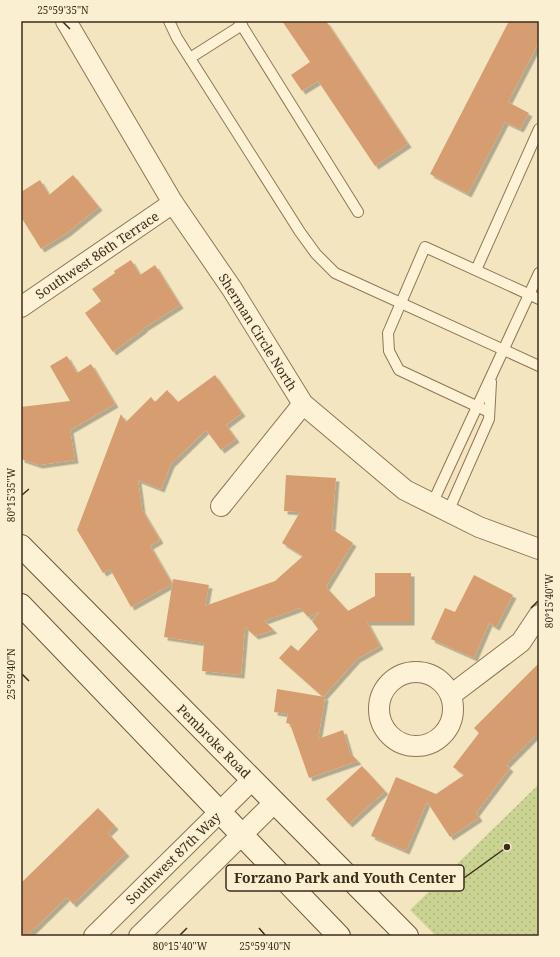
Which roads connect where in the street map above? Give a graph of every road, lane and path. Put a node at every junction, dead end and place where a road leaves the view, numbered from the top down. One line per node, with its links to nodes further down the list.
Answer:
1 (169, 21): 4 (lane)
2 (69, 22): 6 (street, Sherman Circle North)
3 (240, 23): 4 (lane); 7 (lane)
4 (190, 58): 12 (lane)
5 (539, 129): 8 (lane)
6 (173, 203): 13 (street, Southwest 86th Terrace); 17 (street, Sherman Circle North)
7 (358, 212)
8 (476, 270): 10 (lane); 12 (lane)
9 (539, 273): 10 (lane)
10 (529, 294): 11 (lane); 14 (lane)
11 (539, 299)
12 (401, 303): 14 (lane); 18 (lane)
13 (21, 306)
14 (503, 350): 15 (lane); 16 (lane)
15 (539, 366)
16 (491, 376): 18 (lane); 19 (lane)
17 (303, 404): 20 (street); 21 (street, Sherman Circle North)
18 (477, 406): 19 (lane); 21 (lane)
19 (489, 412): 21 (lane)
20 (221, 506)
21 (440, 508): 23 (street, Sherman Circle North)
22 (21, 546): 27 (main road, Pembroke Road)
23 (539, 549)
24 (21, 606): 29 (main road)
25 (539, 615): 26 (street)
26 (451, 695)
27 (252, 780): 28 (main road, Pembroke Road); 29 (street, Southwest 87th Way)
28 (274, 803): 30 (street); 34 (main road, Pembroke Road)
29 (220, 812): 30 (main road); 31 (street, Southwest 87th Way)
30 (242, 834): 32 (street); 33 (main road)
31 (94, 936)
32 (139, 936)
33 (339, 936)
34 (407, 936)

